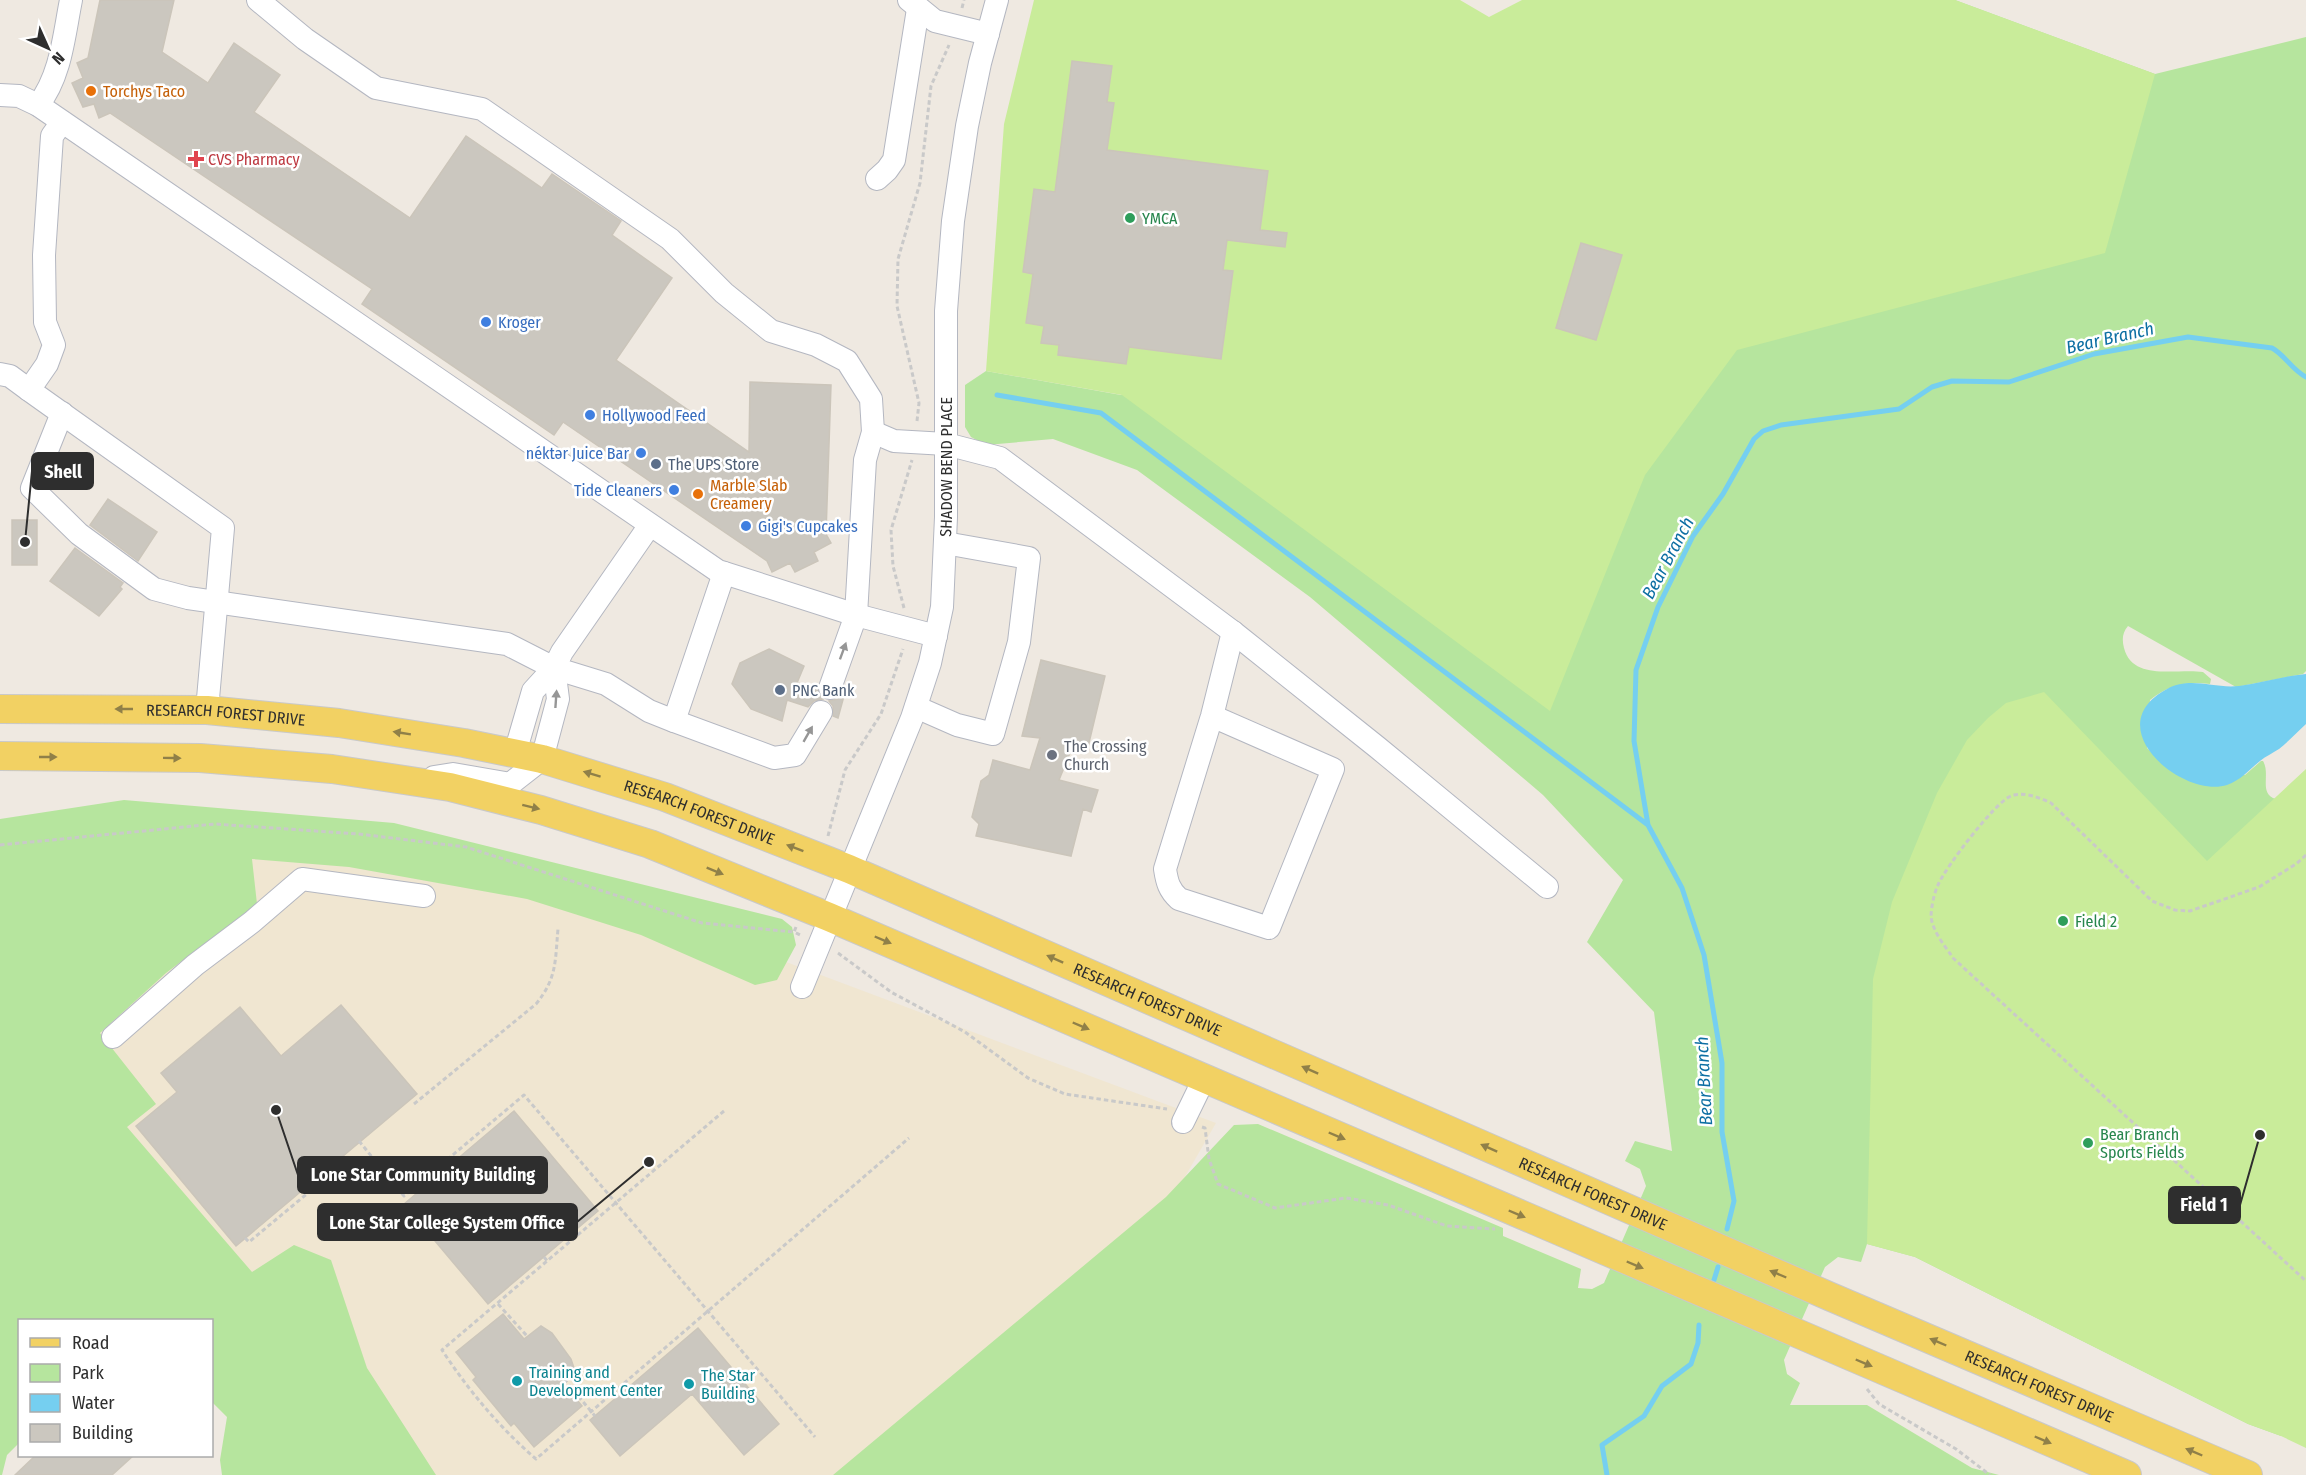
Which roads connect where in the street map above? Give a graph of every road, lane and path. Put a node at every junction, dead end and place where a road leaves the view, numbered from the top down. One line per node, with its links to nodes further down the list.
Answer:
1 (72, 0): 7 (street)
2 (258, 0): 13 (street)
3 (997, 0): 5 (street, SHADOW BEND PLACE)
4 (914, 4): 5 (street); 9 (street)
5 (988, 34): 14 (street, SHADOW BEND PLACE)
6 (0, 95): 7 (street)
7 (38, 105): 8 (street)
8 (62, 123): 11 (street); 15 (street)
9 (877, 179)
10 (0, 374): 11 (street)
11 (29, 390): 12 (street)
12 (62, 413): 18 (street); 18 (street)
13 (873, 432): 14 (street); 19 (street)
14 (946, 444): 16 (street, SHADOW BEND PLACE); 20 (street)
15 (650, 525): 17 (street); 22 (street)
16 (945, 543): 21 (street, SHADOW BEND PLACE); 25 (street)
17 (724, 573): 19 (street); 31 (street)
18 (216, 601): 22 (street); 28 (street)
19 (856, 615): 21 (street); 23 (street, one-way to 19)
20 (1233, 632): 30 (street); 38 (street)
21 (936, 636): 25 (street, SHADOW BEND PLACE)
22 (554, 668): 31 (street); 32 (street)
23 (830, 688)
24 (0, 697): 27 (main road)
25 (916, 707): 37 (street, SHADOW BEND PLACE)
26 (0, 709): 27 (main road, RESEARCH FOREST DRIVE)
27 (34, 709): 28 (main road, RESEARCH FOREST DRIVE, one-way to 27)
28 (207, 710): 32 (main road, RESEARCH FOREST DRIVE, one-way to 28)
29 (820, 712): 31 (street, one-way to 29)
30 (1212, 716): 30 (street)
31 (674, 721)
32 (529, 756): 34 (street); 37 (main road, RESEARCH FOREST DRIVE, one-way to 32)
33 (1, 757): 34 (main road, one-way to 34)
34 (409, 781): 40 (main road, one-way to 40)
35 (0, 845): 42 (path)
36 (2306, 855): 57 (path)
37 (849, 869): 40 (street, SHADOW BEND PLACE); 70 (main road, RESEARCH FOREST DRIVE, one-way to 37)
38 (1547, 887)
39 (424, 897): 44 (street)
40 (829, 917): 43 (street, SHADOW BEND PLACE); 45 (main road, one-way to 45)
41 (558, 930): 46 (path)
42 (794, 932)
43 (802, 987)
44 (113, 1038)
45 (1204, 1079): 48 (street); 69 (main road, one-way to 69)
46 (414, 1104)
47 (724, 1111): 52 (path)
48 (1178, 1117): 53 (path)
49 (909, 1138): 59 (path)
50 (359, 1141): 52 (path)
51 (339, 1168): 54 (path)
52 (616, 1203): 56 (path); 59 (path)
53 (1506, 1230)
54 (245, 1238)
55 (544, 1257): 56 (path)
56 (548, 1262): 58 (path)
57 (2306, 1281)
58 (498, 1304): 60 (path); 65 (path)
59 (708, 1312): 61 (path); 67 (path)
60 (527, 1336)
61 (640, 1370): 62 (path); 65 (path)
62 (644, 1375)
63 (564, 1379): 65 (path)
64 (1864, 1386): 68 (path)
65 (592, 1412): 66 (path)
66 (595, 1416)
67 (815, 1437)
68 (1990, 1475)
69 (2127, 1475)
70 (2248, 1475)

